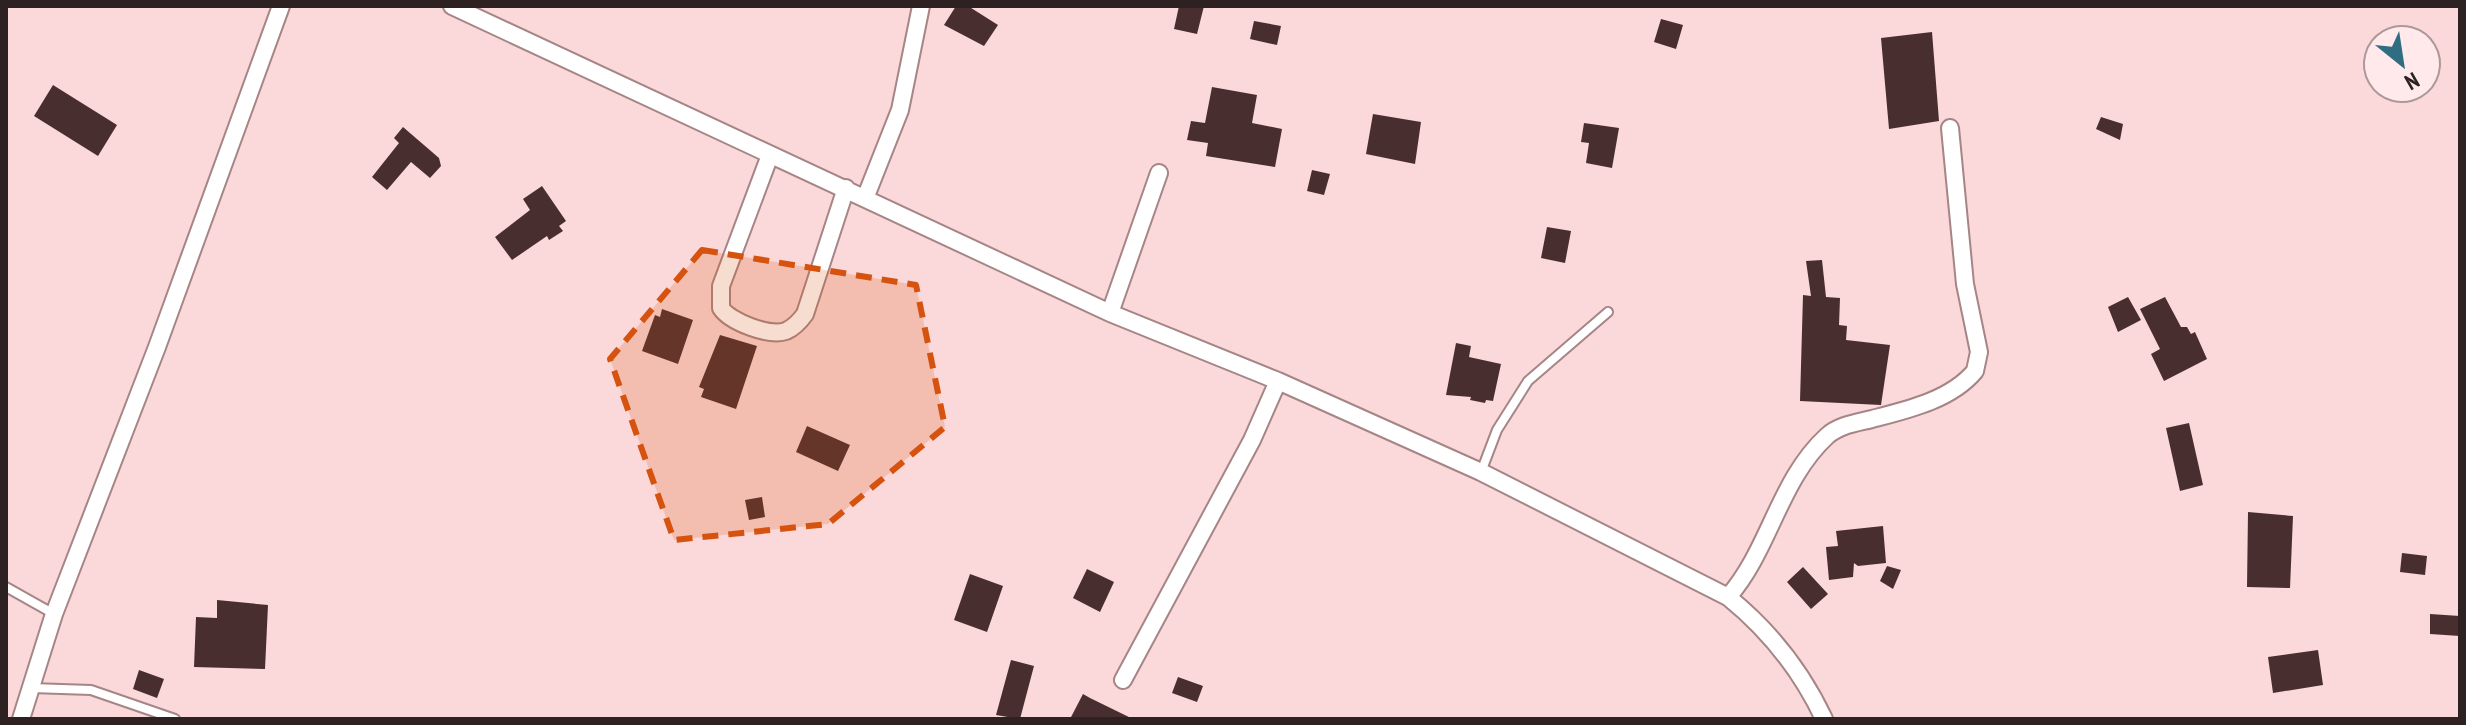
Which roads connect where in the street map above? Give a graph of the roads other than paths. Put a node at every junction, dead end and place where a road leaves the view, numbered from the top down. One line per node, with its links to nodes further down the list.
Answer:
1 (281, 6): 15 (street)
2 (452, 6): 5 (street)
3 (921, 6): 8 (street)
4 (1950, 128): 14 (street)
5 (770, 155): 7 (street); 7 (street)
6 (1159, 173): 10 (street)
7 (846, 188): 8 (street)
8 (866, 196): 10 (street)
9 (1608, 312): 12 (lane)
10 (1110, 313): 11 (street)
11 (1278, 381): 12 (street); 16 (street)
12 (1481, 472): 14 (street)
13 (6, 587): 15 (lane)
14 (1728, 597): 20 (street)
15 (54, 614): 17 (street)
16 (1123, 680)
17 (31, 688): 18 (street); 19 (lane)
18 (21, 719)
19 (175, 719)
20 (1824, 719)

